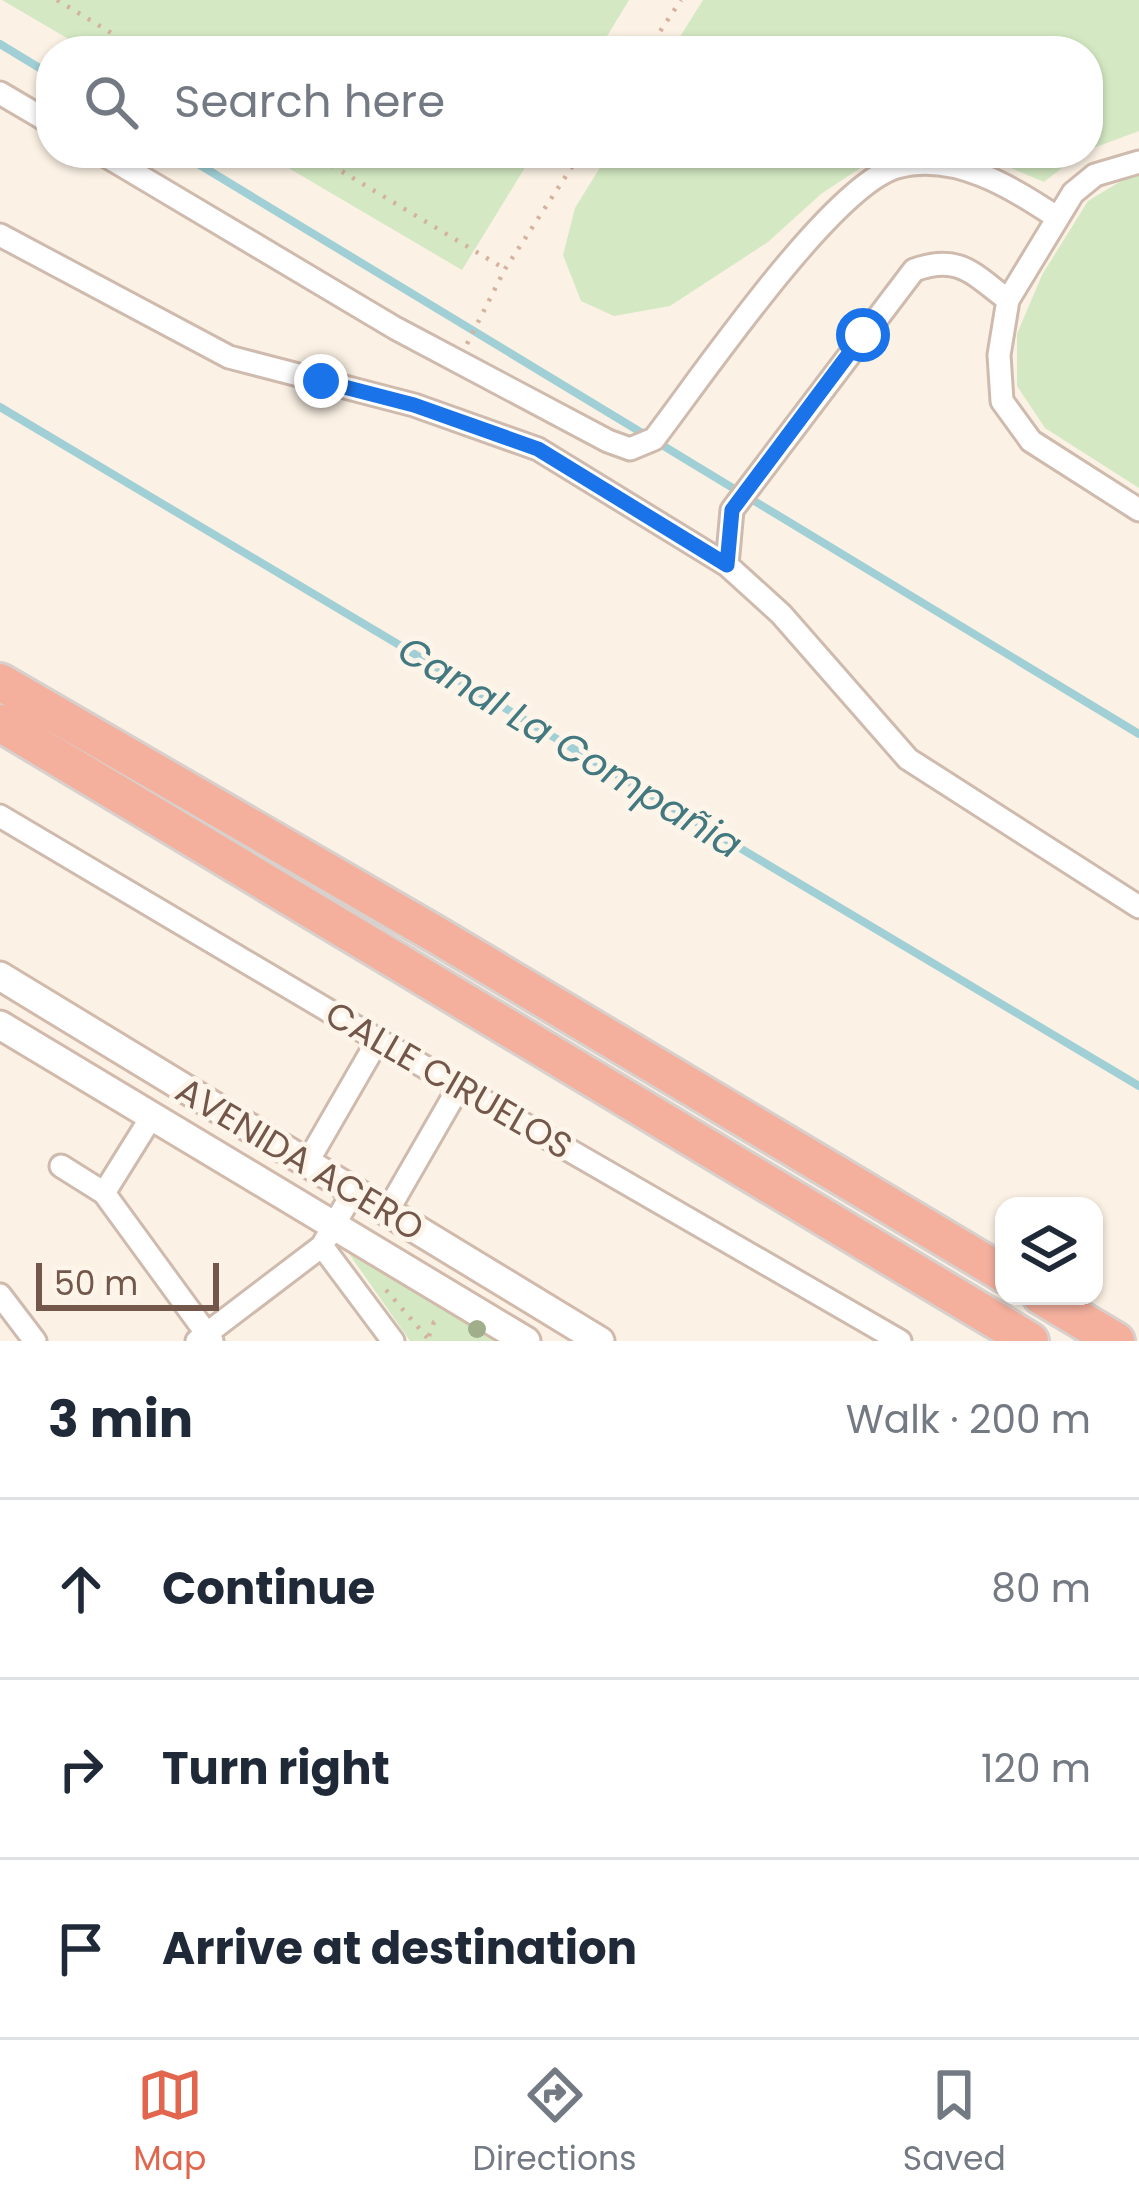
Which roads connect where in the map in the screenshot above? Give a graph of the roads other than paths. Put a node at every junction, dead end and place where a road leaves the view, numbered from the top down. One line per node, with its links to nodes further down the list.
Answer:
1 (0, 93): 2 (street)
2 (36, 114)
3 (1139, 162): 7 (street)
4 (126, 168): 5 (street)
5 (896, 168)
6 (951, 168): 7 (street)
7 (1058, 218): 9 (street)
8 (0, 235): 11 (street)
9 (1008, 299): 10 (street); 11 (street)
10 (1139, 510)
11 (727, 565): 15 (street)
12 (0, 682): 27 (highway)
13 (0, 723): 36 (highway)
14 (0, 816): 18 (street, CALLE CIRUELOS)
15 (1139, 907)
16 (0, 976): 21 (street, AVENIDA ACERO)
17 (0, 1025): 20 (street, AVENIDA ACERO)
18 (378, 1040): 19 (street, CALLE CIRUELOS); 21 (street)
19 (459, 1087): 25 (street); 35 (street, CALLE CIRUELOS)
20 (152, 1116): 24 (street); 26 (street, AVENIDA ACERO)
21 (307, 1163): 23 (street, AVENIDA ACERO)
22 (61, 1166): 24 (street)
23 (353, 1192): 25 (street, AVENIDA ACERO); 26 (street)
24 (104, 1193): 30 (street)
25 (387, 1212): 34 (street, AVENIDA ACERO)
26 (327, 1236): 30 (street); 32 (street); 33 (street, AVENIDA ACERO)
27 (995, 1269)
28 (0, 1295): 31 (street)
29 (1056, 1305): 37 (highway)
30 (205, 1339)
31 (35, 1341)
32 (393, 1341)
33 (526, 1341)
34 (600, 1341)
35 (900, 1341)
36 (1030, 1341)
37 (1116, 1341)

